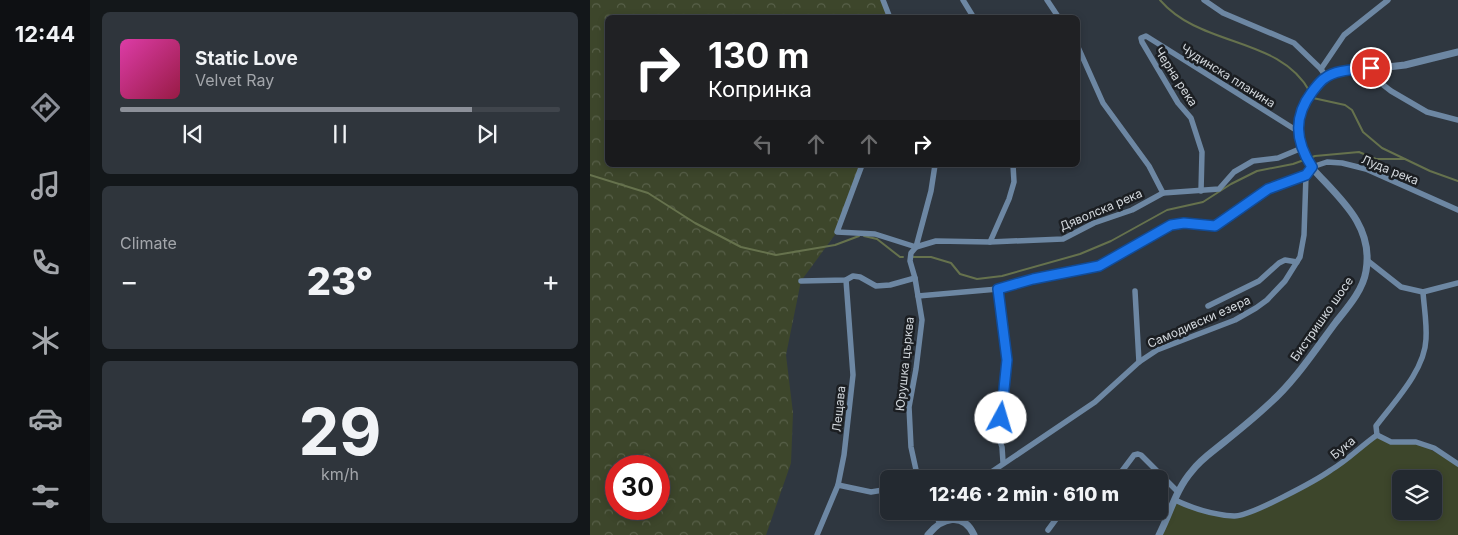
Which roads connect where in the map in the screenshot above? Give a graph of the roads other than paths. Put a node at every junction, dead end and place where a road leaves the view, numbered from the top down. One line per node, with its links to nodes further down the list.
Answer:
1 (883, 0): 6 (street)
2 (963, 0): 7 (street)
3 (1047, 0): 8 (street)
4 (1204, 0): 13 (street)
5 (1388, 0): 13 (street)
6 (889, 15)
7 (972, 15)
8 (1057, 15)
9 (1146, 36): 16 (street, Чудинска планина); 23 (street, Черна река)
10 (1080, 51): 24 (street)
11 (1457, 54): 12 (street)
12 (1371, 68): 14 (street); 15 (street)
13 (1321, 69): 14 (street)
14 (1326, 77): 16 (street, Бистришко шосе)
15 (1458, 120)
16 (1299, 132): 17 (street, Бистришко шосе)
17 (1302, 148): 21 (street, Бистришко шосе); 23 (street, Дяволска река)
18 (861, 167): 27 (street)
19 (935, 167): 27 (street, Юрушка църква)
20 (1013, 167): 26 (street)
21 (1312, 167): 22 (street); 25 (street, Луда река); 28 (street, Бистришко шосе)
22 (1306, 175): 29 (street, Самодивски езера); 34 (street)
23 (1201, 190): 24 (street, Дяволска река)
24 (1163, 193): 26 (street, Дяволска река)
25 (1458, 210)
26 (990, 242): 27 (street, Дяволска река)
27 (916, 247): 30 (street, Юрушка църква)
28 (1368, 261): 36 (street); 50 (street, Бистришко шосе)
29 (1297, 262): 38 (street, Самодивски езера); 39 (street, Самодивски езера)
30 (915, 278): 31 (street); 37 (street, Юрушка църква)
31 (846, 280): 32 (street); 48 (street, Лещава)
32 (802, 281)
33 (1458, 283): 36 (street)
34 (998, 289): 37 (street); 41 (street)
35 (1135, 291): 39 (street)
36 (1424, 292): 40 (street)
37 (918, 296): 43 (street, Юрушка църква)
38 (1208, 306)
39 (1139, 362): 41 (street, Самодивски езера)
40 (1377, 435): 42 (street); 51 (street, Бука)
41 (1004, 462): 44 (street, Самодивски езера)
42 (1458, 464)
43 (915, 470)
44 (993, 470)
45 (1123, 470): 46 (street)
46 (1157, 470)
47 (1168, 482): 50 (street)
48 (838, 485): 49 (street); 55 (street, Лещава)
49 (880, 490)
50 (1178, 492): 51 (street, Бистришко шосе)
51 (1175, 500): 58 (street, Бистришко шосе)
52 (1055, 520): 54 (street)
53 (940, 522): 56 (street); 57 (street)
54 (1048, 530)
55 (817, 535)
56 (928, 535)
57 (974, 535)
58 (1159, 535)

